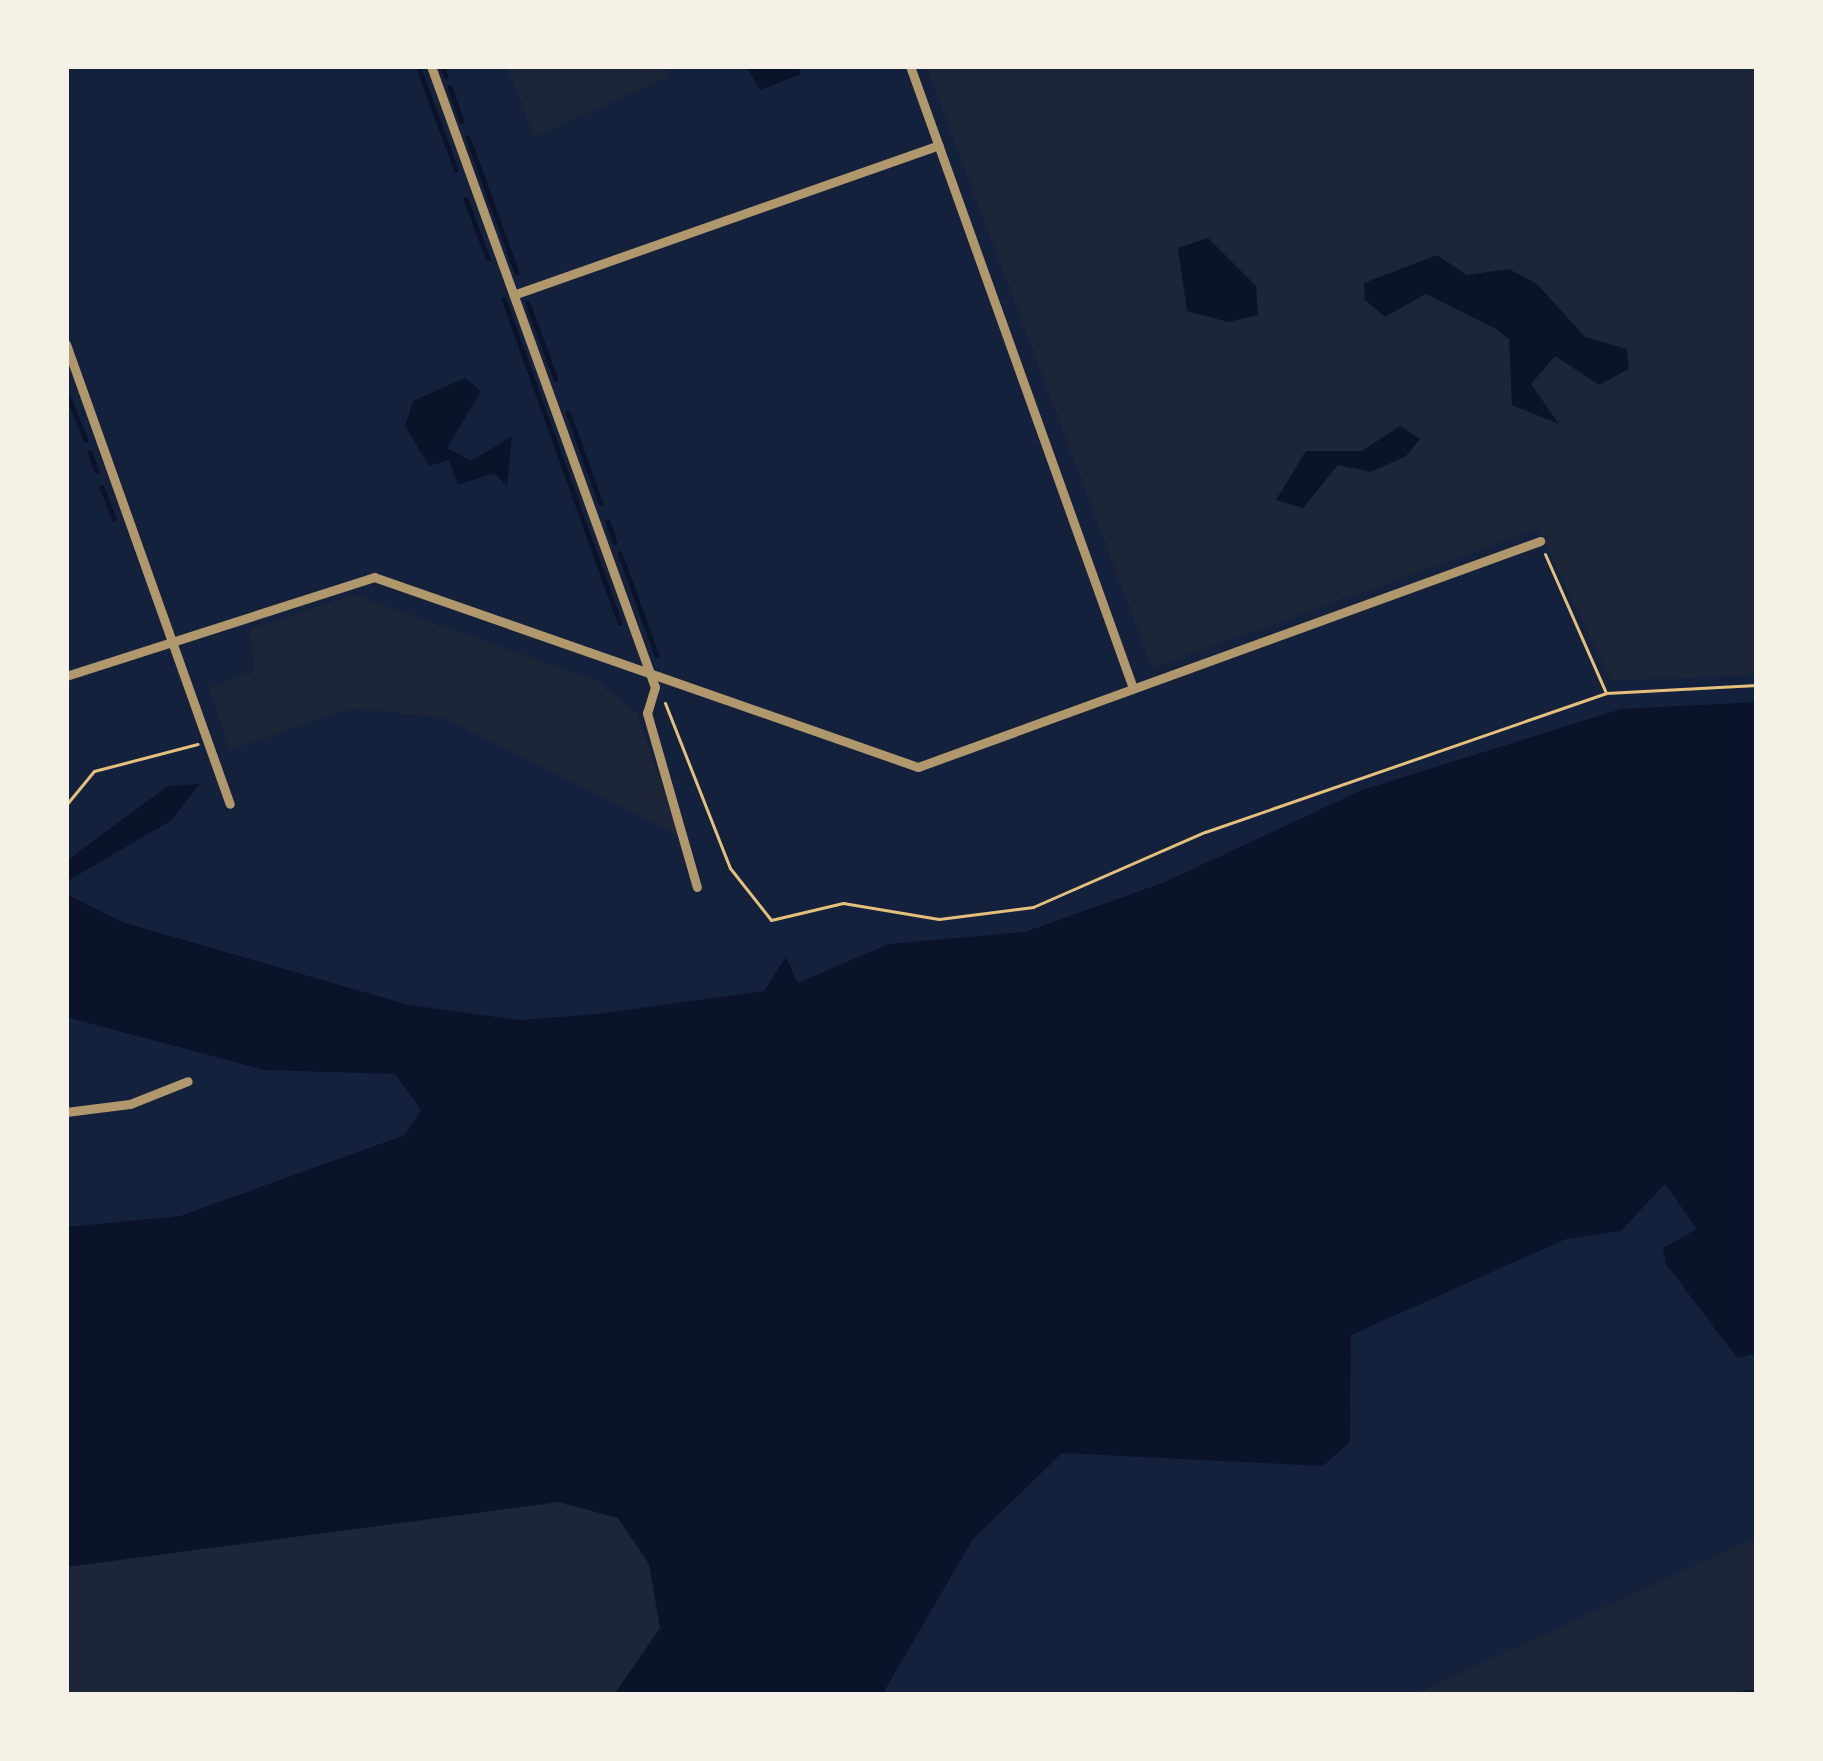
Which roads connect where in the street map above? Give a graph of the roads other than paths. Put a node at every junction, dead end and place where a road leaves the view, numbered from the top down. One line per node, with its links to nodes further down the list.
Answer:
1 (431, 66): 4 (street)
2 (910, 66): 3 (street)
3 (938, 146): 4 (street); 10 (street)
4 (515, 294): 8 (street)
5 (66, 344): 7 (street)
6 (1540, 541): 10 (street)
7 (177, 638): 8 (street); 9 (street); 11 (street)
8 (650, 674): 10 (street); 12 (street)
9 (66, 676)
10 (1133, 688)
11 (230, 804)
12 (697, 887)
13 (188, 1081): 14 (street)
14 (66, 1112)

